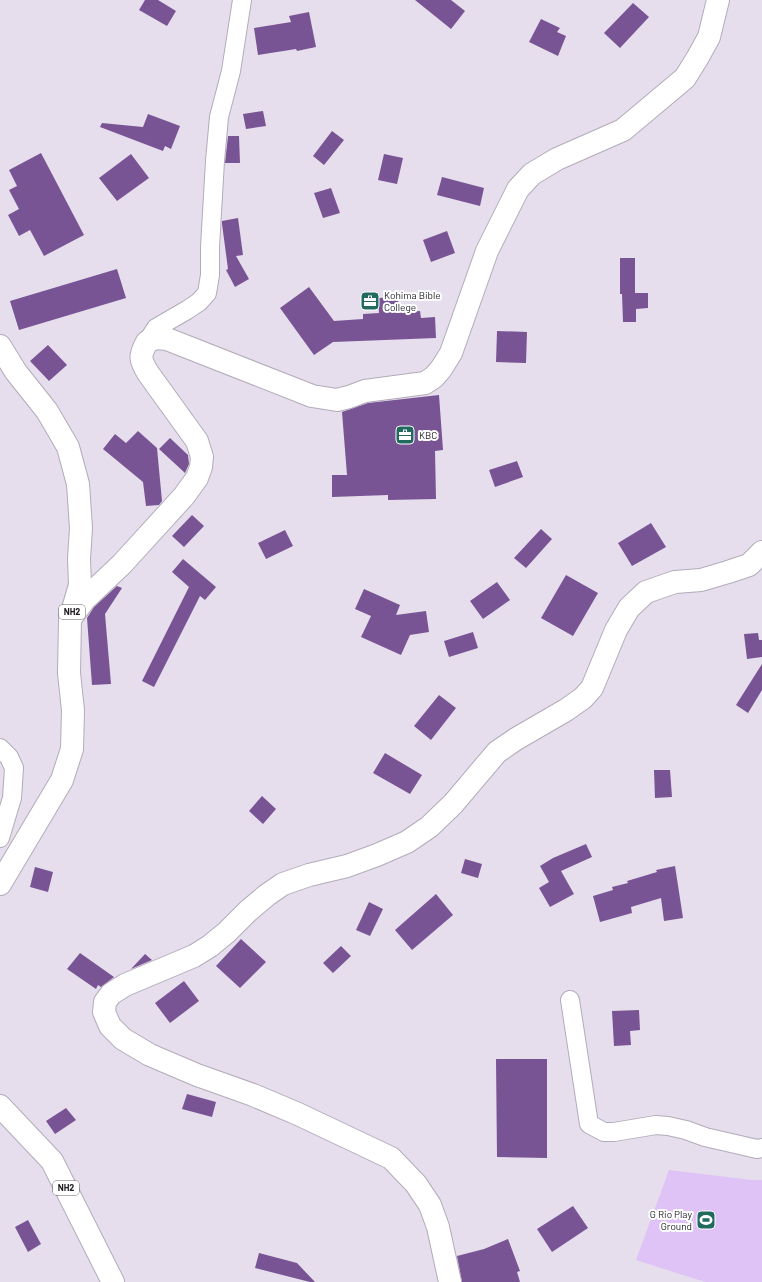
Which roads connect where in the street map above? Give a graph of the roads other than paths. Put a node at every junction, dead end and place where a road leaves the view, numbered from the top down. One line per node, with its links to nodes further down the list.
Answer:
1 (242, 0): 3 (street)
2 (718, 0): 3 (main road)
3 (147, 342): 6 (main road)
4 (0, 346): 6 (main road, NH2)
5 (762, 552): 14 (main road)
6 (70, 619): 9 (main road, NH2)
7 (0, 748): 8 (street)
8 (0, 838)
9 (0, 884)
10 (570, 1000): 12 (street)
11 (0, 1106): 13 (main road, NH2)
12 (762, 1148)
13 (113, 1282)
14 (450, 1282)

